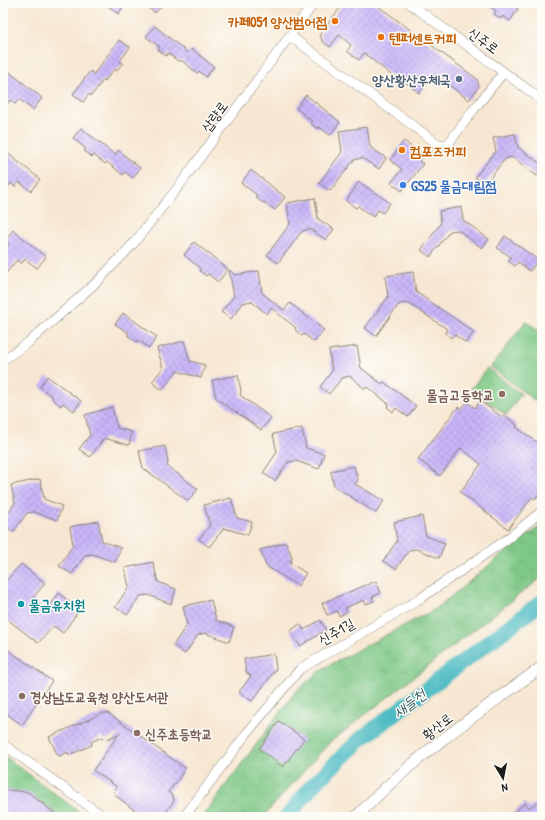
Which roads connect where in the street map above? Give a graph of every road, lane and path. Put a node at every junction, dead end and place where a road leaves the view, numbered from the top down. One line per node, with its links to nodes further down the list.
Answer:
1 (314, 3): 3 (street, 삽량로)
2 (409, 3): 4 (street, 신주로)
3 (290, 36): 4 (street); 6 (street, 삽량로)
4 (504, 72): 5 (street, 신주로)
5 (542, 100)
6 (3, 360)
7 (542, 511): 11 (street, 신주1길)
8 (542, 667): 12 (main road, 황산로)
9 (3, 744): 10 (street)
10 (104, 817)
11 (184, 817)
12 (356, 817)

